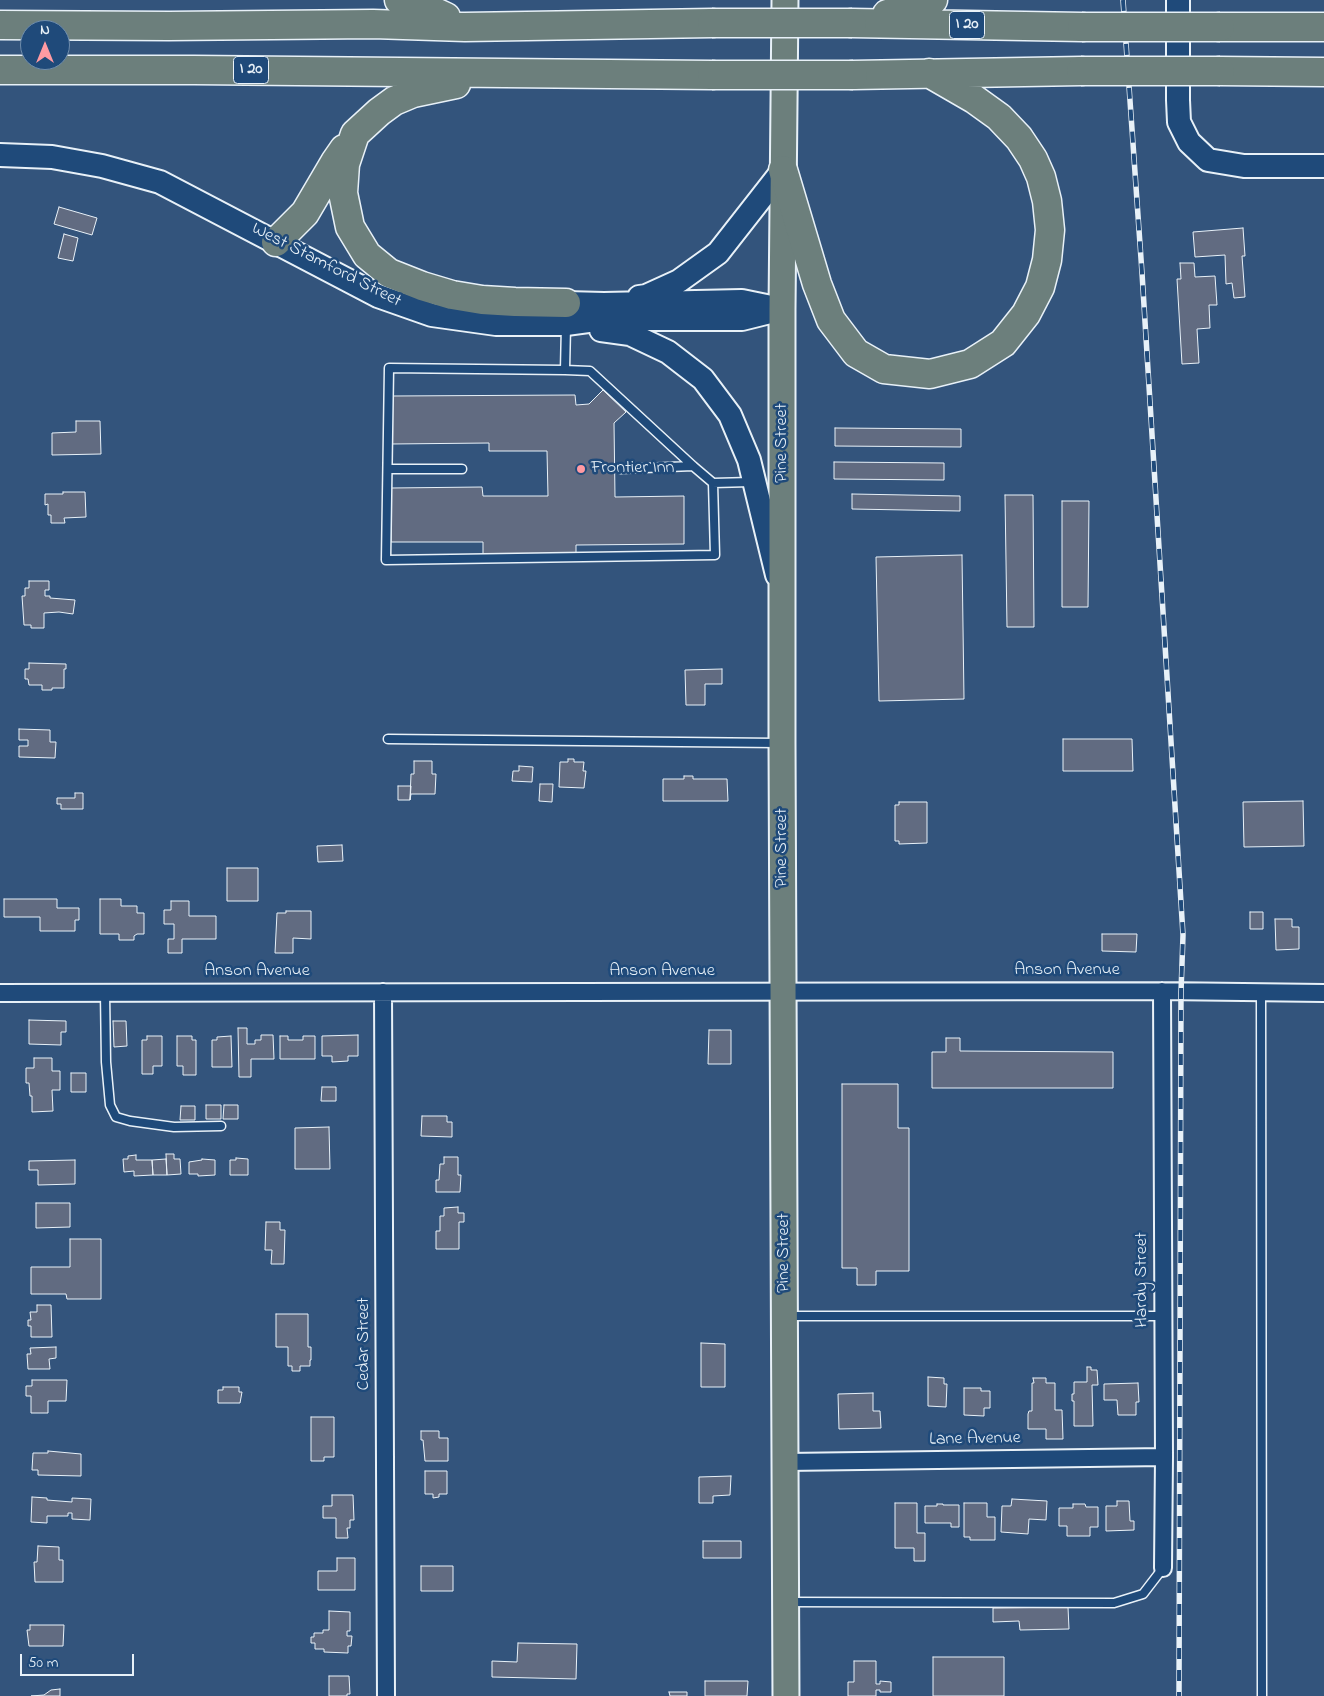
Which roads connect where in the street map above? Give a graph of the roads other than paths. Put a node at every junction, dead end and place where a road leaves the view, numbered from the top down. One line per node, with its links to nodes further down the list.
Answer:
1 (399, 0): 7 (highway)
2 (786, 0): 16 (main road, Pine Street)
3 (933, 0): 5 (highway)
4 (1178, 0): 15 (main road)
5 (852, 23): 7 (highway, I 20, bridge); 8 (highway, I 20, bridge)
6 (0, 25): 7 (highway, I 20)
7 (465, 27)
8 (1324, 27)
9 (0, 70): 11 (highway, I 20)
10 (1324, 72): 12 (highway, I 20, bridge)
11 (502, 73): 12 (highway, I 20, bridge); 13 (highway)
12 (929, 73): 16 (highway)
13 (355, 134): 17 (highway); 20 (highway)
14 (0, 156): 17 (main road, West Stamford Street)
15 (1324, 166)
16 (783, 170): 18 (main road); 19 (main road, Pine Street)
17 (276, 242): 20 (main road, West Stamford Street)
18 (604, 304): 19 (main road); 20 (main road)
19 (782, 309): 20 (main road, West Stamford Street); 28 (main road, Pine Street)
20 (566, 313): 21 (lane); 26 (main road)
21 (565, 370): 22 (lane); 23 (lane)
22 (693, 466): 25 (lane); 27 (lane)
23 (388, 469): 24 (lane); 27 (lane)
24 (462, 469)
25 (620, 469)
26 (754, 481): 27 (lane); 28 (main road)
27 (713, 483)
28 (783, 601): 30 (main road, Pine Street)
29 (388, 740): 30 (lane)
30 (782, 744): 33 (main road, Pine Street)
31 (1162, 991): 33 (street, Anson Avenue); 36 (street, Anson Avenue); 40 (street, Hardy Street)
32 (383, 992): 33 (street, Anson Avenue); 35 (street, Anson Avenue); 45 (street, Cedar Street)
33 (784, 992): 39 (main road, Pine Street)
34 (0, 993): 35 (street, Anson Avenue)
35 (105, 993): 38 (lane)
36 (1261, 993): 37 (street, Anson Avenue); 47 (lane)
37 (1324, 993)
38 (221, 1126)
39 (785, 1316): 40 (lane); 42 (main road, Pine Street)
40 (1164, 1316): 41 (street, Hardy Street)
41 (1164, 1457): 42 (street, Lane Avenue); 43 (street, Hardy Street)
42 (786, 1462): 44 (main road, Pine Street)
43 (1163, 1568): 44 (lane)
44 (786, 1602): 46 (main road, Pine Street)
45 (386, 1696)
46 (786, 1696)
47 (1262, 1696)

